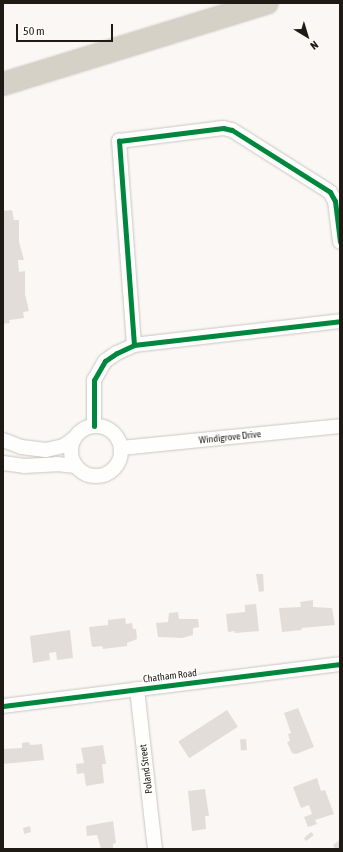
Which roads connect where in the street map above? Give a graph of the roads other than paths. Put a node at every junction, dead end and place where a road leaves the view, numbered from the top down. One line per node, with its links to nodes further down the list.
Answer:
1 (267, 3): 2 (highway)
2 (3, 84)
3 (340, 242): 5 (street)
4 (340, 321): 5 (street)
5 (134, 345): 6 (street)
6 (94, 426): 9 (street); 10 (street)
7 (340, 426): 10 (street, Windigrove Drive)
8 (3, 440): 9 (street)
9 (73, 440): 12 (street)
10 (121, 448): 12 (street)
11 (3, 463): 12 (street)
12 (76, 466)
13 (340, 664): 14 (street, Chatham Road)
14 (137, 689): 15 (street, Chatham Road); 16 (street, Poland Street)
15 (3, 706)
16 (156, 849)

